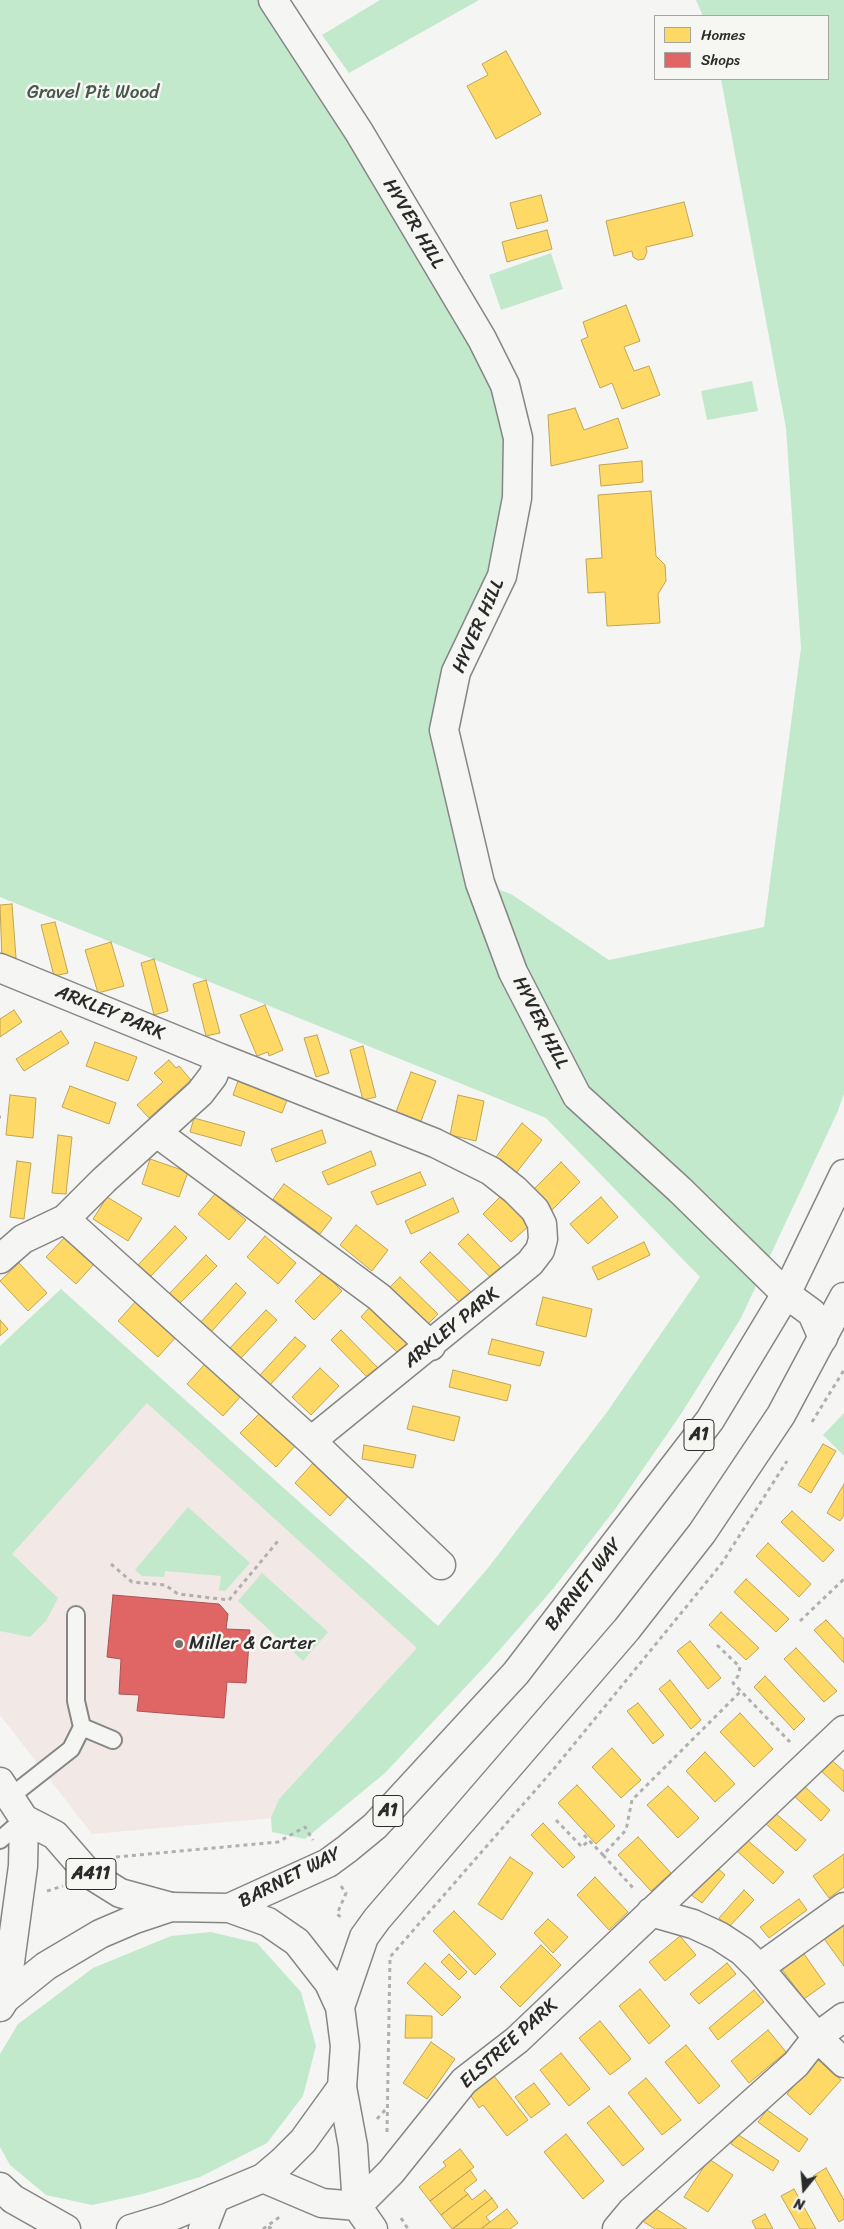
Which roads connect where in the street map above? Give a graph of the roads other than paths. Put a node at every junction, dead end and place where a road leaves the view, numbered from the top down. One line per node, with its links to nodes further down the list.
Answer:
1 (273, 0): 8 (main road, HYVER HILL)
2 (0, 968): 3 (main road, ARKLEY PARK)
3 (220, 1058): 4 (main road); 11 (main road, ARKLEY PARK)
4 (157, 1133): 6 (main road); 11 (main road)
5 (844, 1174): 8 (main road, BARNET WAY / A1)
6 (65, 1219): 7 (main road); 12 (main road)
7 (0, 1259)
8 (786, 1294): 10 (main road, HYVER HILL); 22 (main road, BARNET WAY / A1)
9 (844, 1296): 10 (main road)
10 (823, 1338): 26 (main road)
11 (431, 1346): 12 (main road, ARKLEY PARK)
12 (311, 1441): 13 (main road)
13 (441, 1565)
14 (76, 1615): 15 (lane)
15 (82, 1727): 17 (lane); 18 (lane)
16 (844, 1730): 23 (main road, ELSTREE PARK)
17 (113, 1740)
18 (11, 1799): 19 (lane); 20 (main road, A411); 25 (main road)
19 (0, 1840)
20 (171, 1907): 22 (main road); 25 (main road)
21 (844, 1907): 24 (main road)
22 (229, 1908): 26 (main road)
23 (652, 1911): 24 (main road); 34 (main road, ELSTREE PARK)
24 (760, 1968): 28 (main road)
25 (3, 2003)
26 (340, 2007): 30 (main road)
27 (844, 2016): 28 (main road)
28 (816, 2037): 29 (main road); 39 (main road)
29 (844, 2063)
30 (342, 2087): 31 (main road); 34 (main road)
31 (263, 2178): 33 (main road); 34 (main road)
32 (0, 2187): 35 (main road)
33 (215, 2198): 36 (main road); 37 (main road)
34 (356, 2206): 38 (main road)
35 (66, 2229)
36 (131, 2229)
37 (203, 2229)
38 (373, 2229)
39 (617, 2229)

